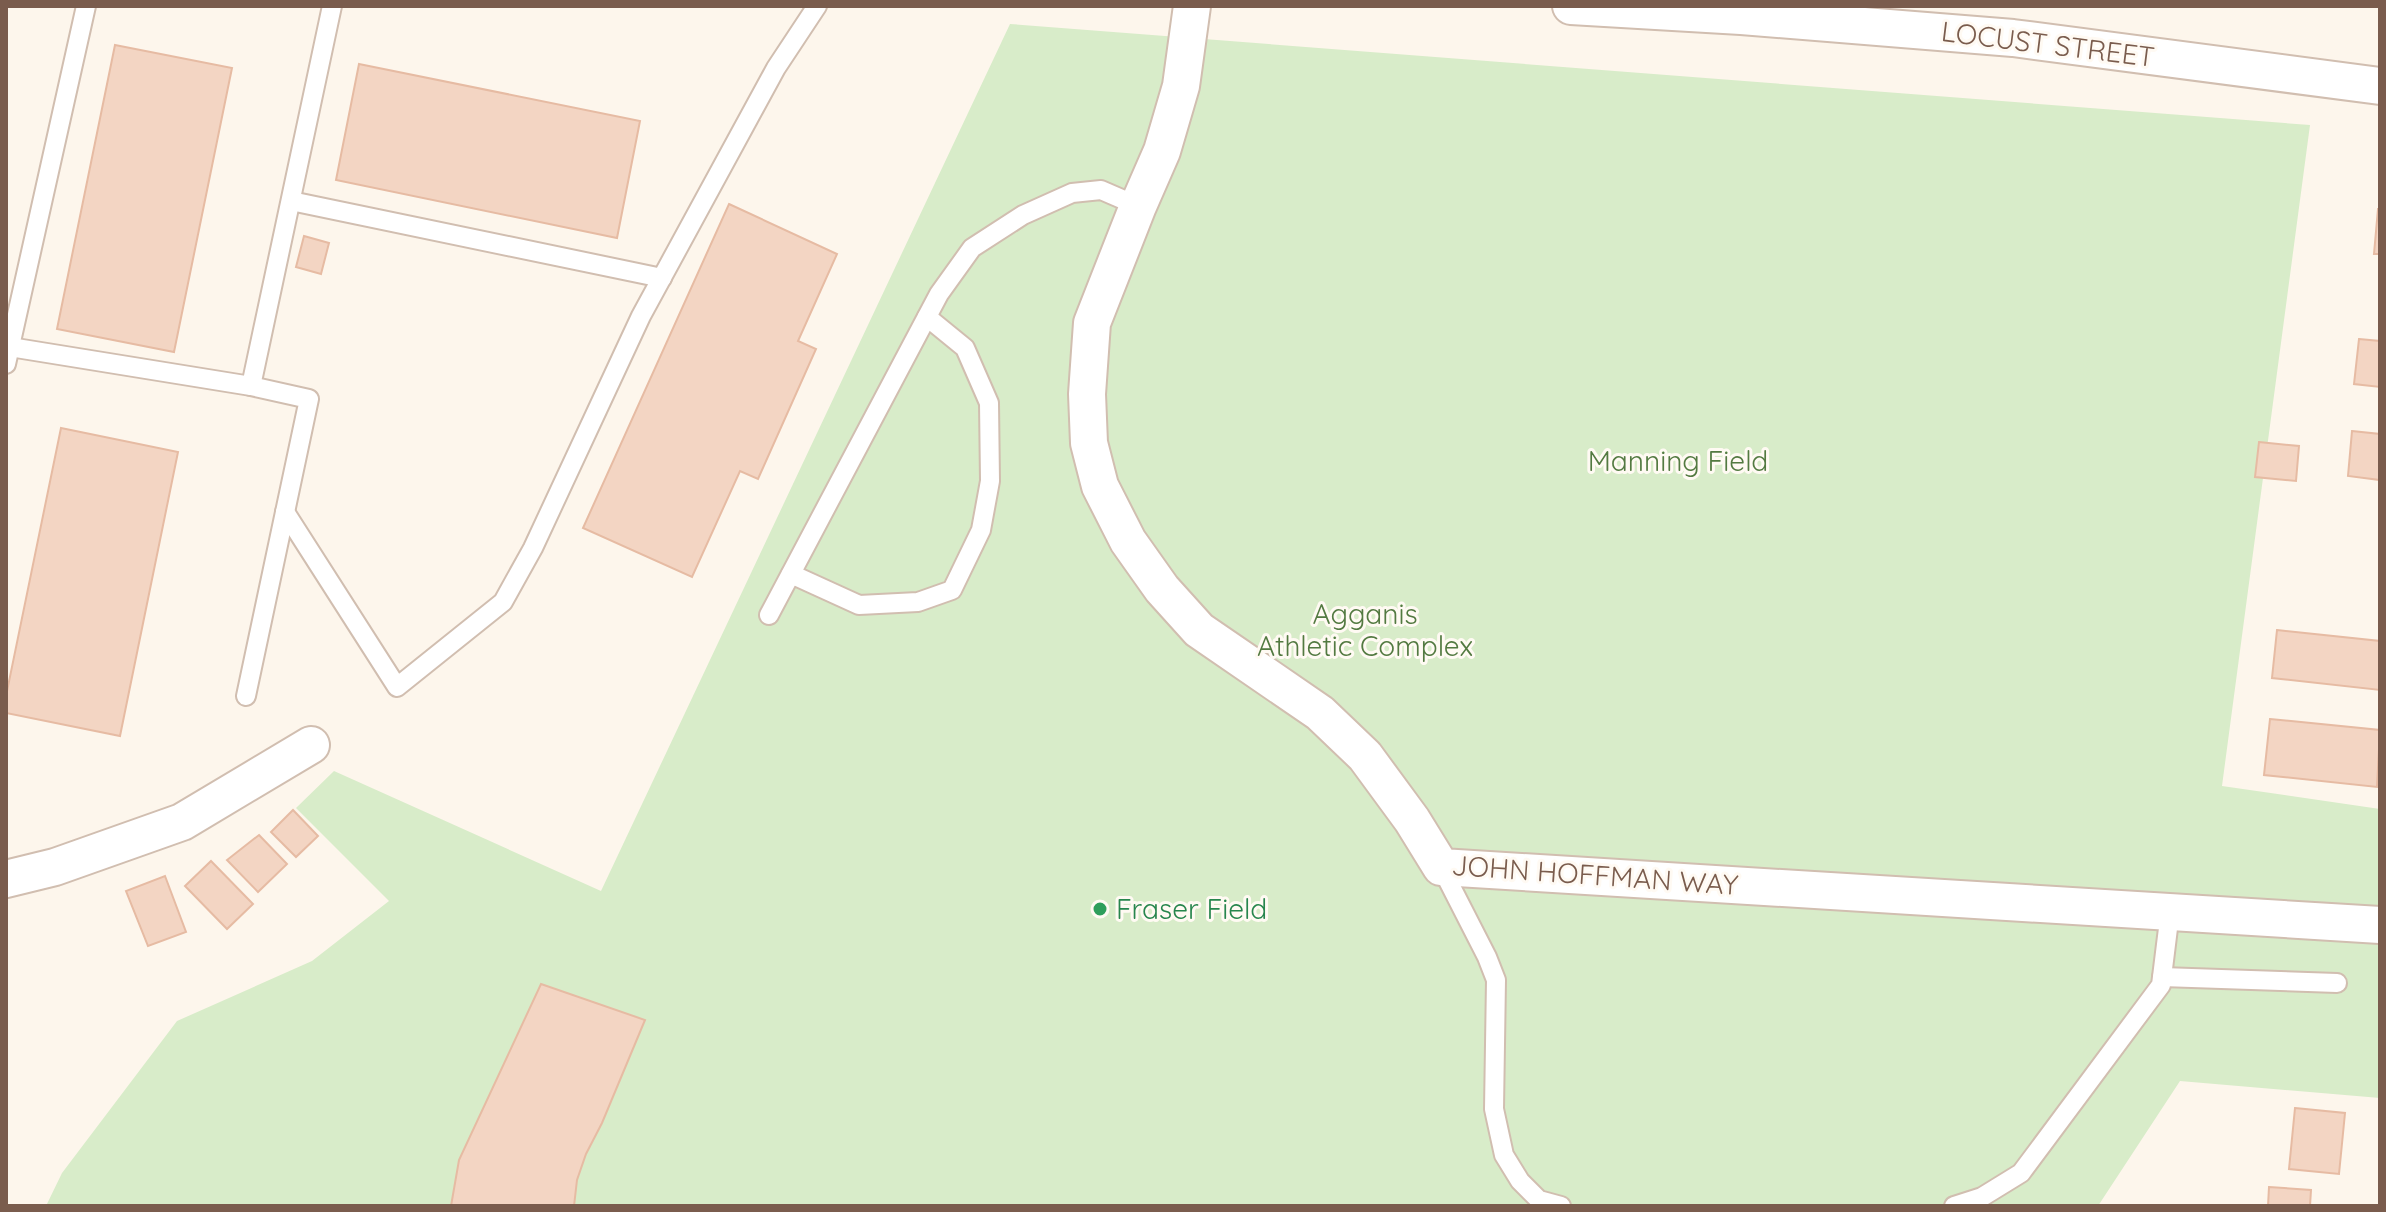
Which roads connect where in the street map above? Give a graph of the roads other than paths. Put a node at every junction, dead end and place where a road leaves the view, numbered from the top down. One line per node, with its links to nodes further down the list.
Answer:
1 (86, 6): 12 (lane)
2 (332, 6): 8 (lane)
3 (817, 6): 10 (lane)
4 (1192, 6): 9 (street, JOHN HOFFMAN WAY)
5 (1571, 6): 6 (street, LOCUST STREET)
6 (1804, 13): 7 (street, LOCUST STREET)
7 (2380, 86)
8 (291, 201): 10 (lane); 13 (lane)
9 (1138, 206): 11 (lane); 19 (street, JOHN HOFFMAN WAY)
10 (662, 278): 14 (lane)
11 (927, 317): 15 (lane); 15 (lane)
12 (8, 356): 13 (lane)
13 (251, 386): 14 (lane)
14 (285, 512): 17 (lane)
15 (791, 574): 16 (lane)
16 (769, 615)
17 (246, 696)
18 (311, 745): 20 (street)
19 (1441, 867): 21 (street, JOHN HOFFMAN WAY); 25 (lane)
20 (6, 879)
21 (2170, 912): 22 (street, JOHN HOFFMAN WAY); 23 (lane)
22 (2380, 925)
23 (2162, 977): 24 (lane); 26 (lane)
24 (2337, 983)
25 (1561, 1206)
26 (1954, 1206)

